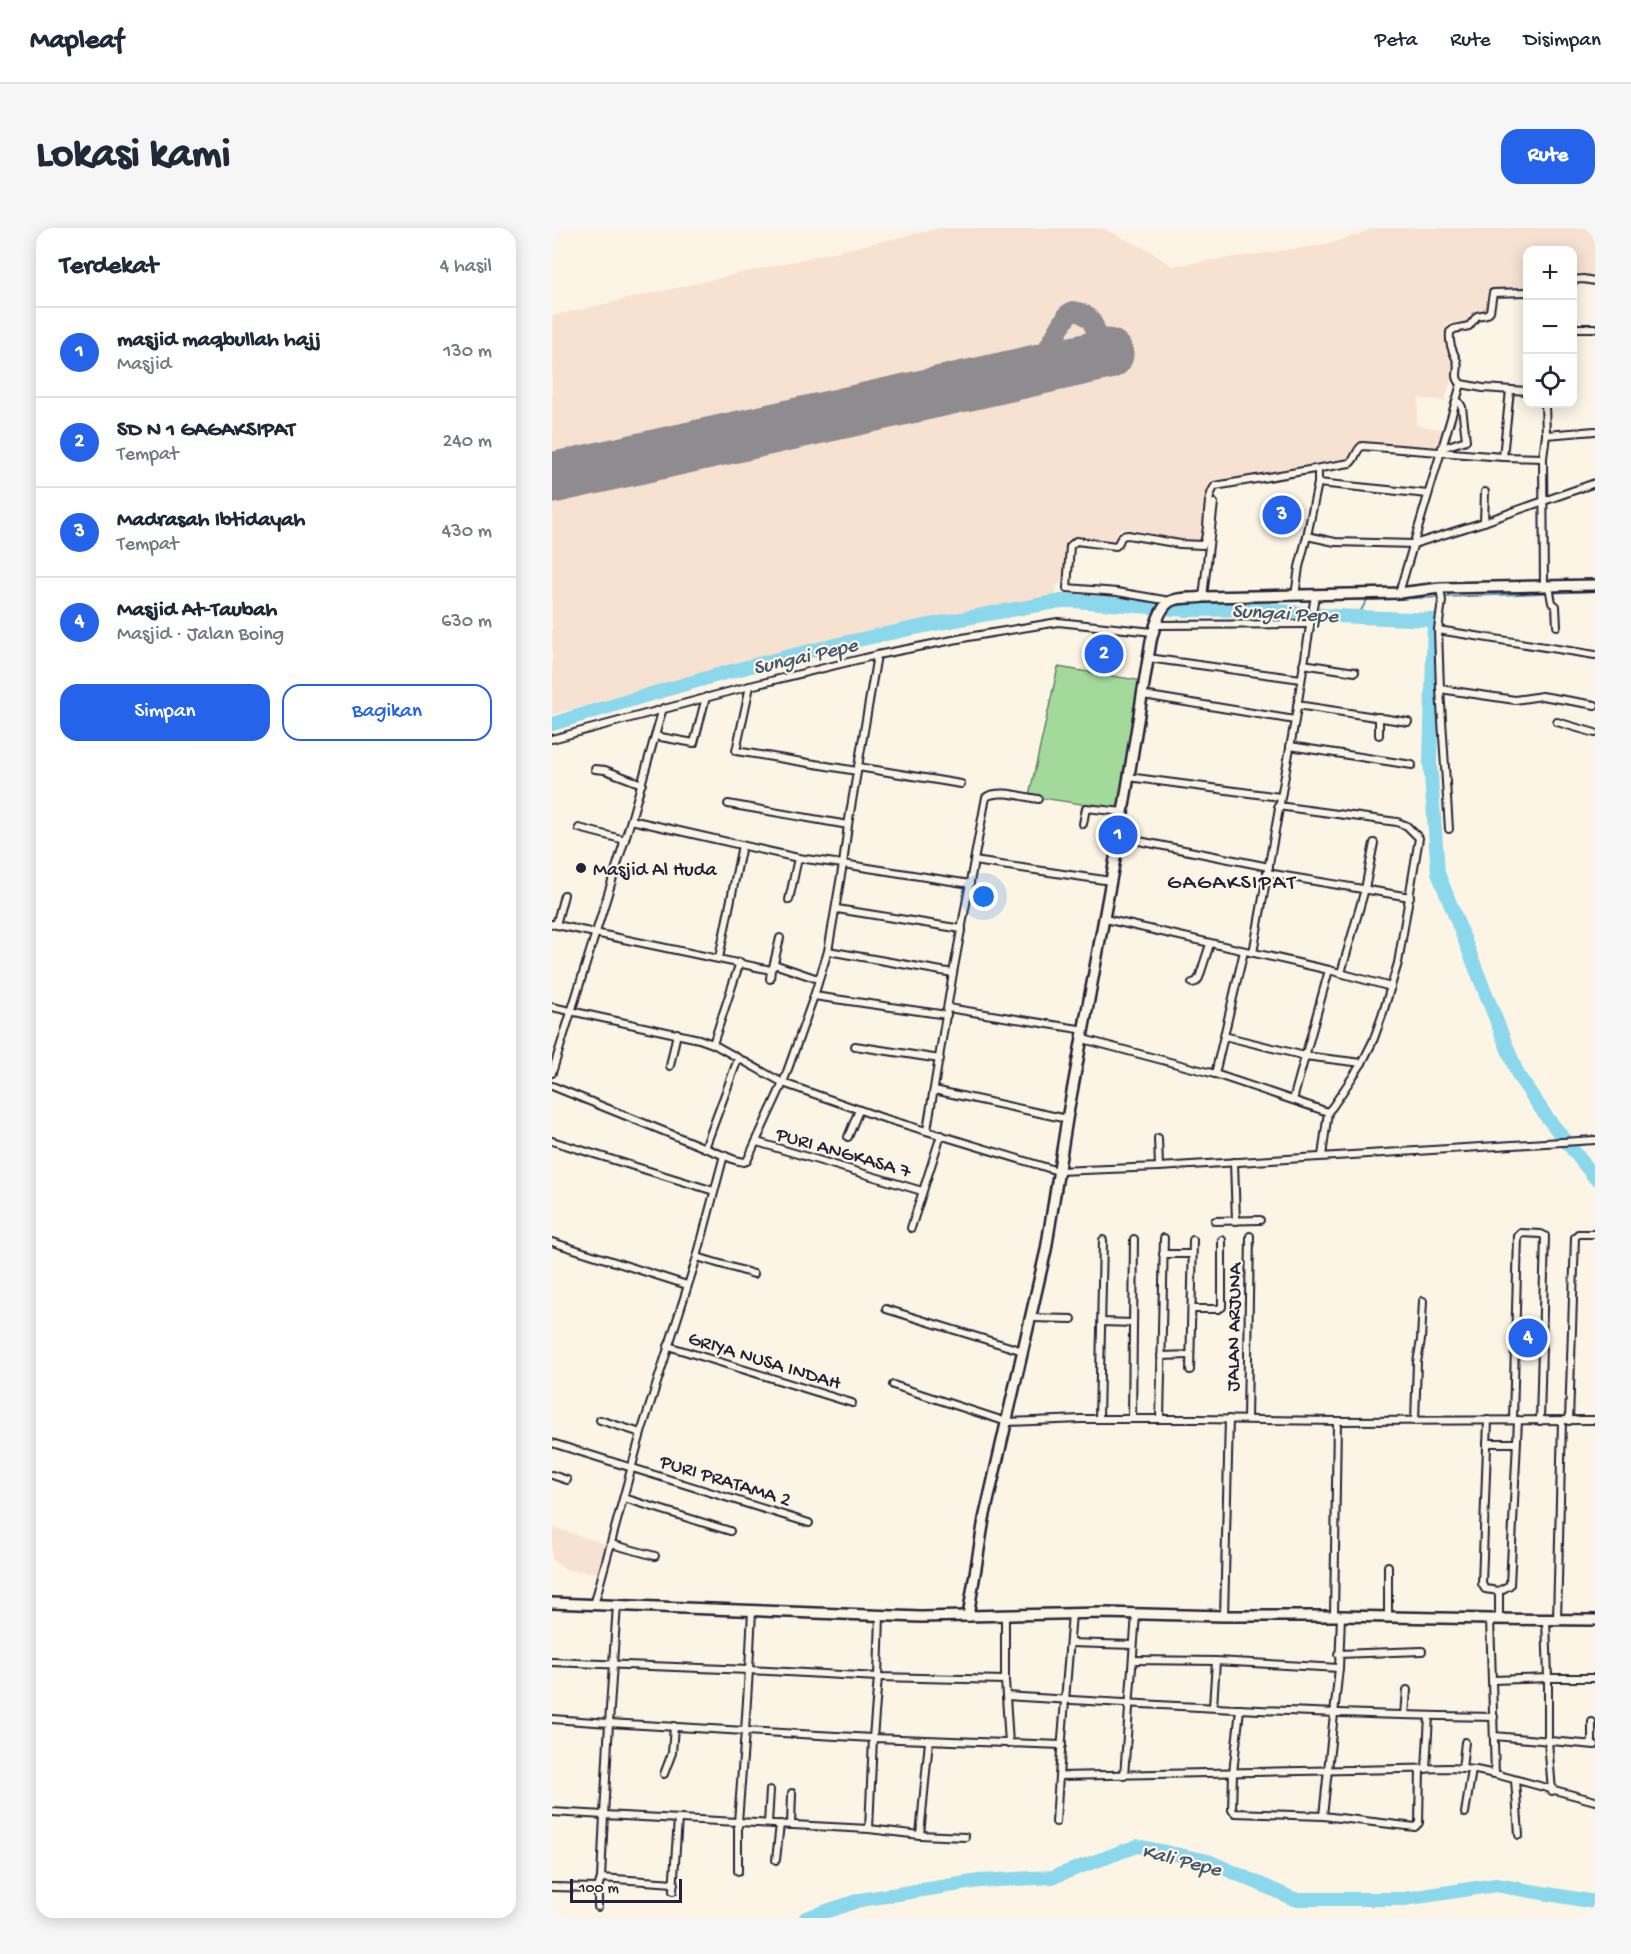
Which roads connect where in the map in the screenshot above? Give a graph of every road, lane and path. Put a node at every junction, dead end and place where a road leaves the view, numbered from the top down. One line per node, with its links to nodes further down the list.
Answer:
1 (1577, 280): 2 (street)
2 (1595, 281)
3 (1523, 292): 6 (street)
4 (1577, 328): 5 (street)
5 (1595, 328)
6 (1461, 384): 7 (street); 9 (street)
7 (1510, 390): 8 (street); 14 (street)
8 (1523, 391)
9 (1456, 401): 13 (street); 13 (street)
10 (1545, 408): 12 (street)
11 (1595, 431): 12 (street)
12 (1546, 435): 15 (street)
13 (1441, 450): 14 (street); 16 (street); 20 (street)
14 (1503, 457): 15 (street)
15 (1543, 458): 21 (street)
16 (1318, 470): 17 (street); 33 (street)
17 (1318, 483): 20 (street); 24 (street)
18 (1595, 483): 21 (street)
19 (1485, 492): 23 (street)
20 (1428, 494): 25 (street)
21 (1545, 502): 23 (street); 28 (street)
22 (1214, 503): 31 (street)
23 (1484, 522): 25 (street)
24 (1307, 536): 25 (street); 30 (street)
25 (1414, 544): 29 (street)
26 (1595, 585): 28 (main road)
27 (1441, 589): 28 (main road); 29 (main road); 37 (street)
28 (1548, 590): 36 (street)
29 (1399, 593): 32 (main road)
30 (1295, 596): 31 (main road); 32 (main road)
31 (1203, 597): 33 (main road)
32 (1315, 600): 34 (street)
33 (1167, 604): 35 (main road)
34 (1311, 622): 35 (street); 41 (street)
35 (1156, 626): 39 (street); 40 (main road)
36 (1557, 626)
37 (1438, 630): 38 (street); 45 (street)
38 (1595, 655)
39 (877, 656): 44 (street); 62 (street)
40 (1148, 658): 43 (street); 46 (main road)
41 (1303, 664): 42 (street); 43 (street)
42 (1355, 672)
43 (1300, 679): 48 (street)
44 (750, 686): 47 (street); 62 (street)
45 (1440, 689): 49 (street); 75 (street)
46 (1143, 695): 52 (street); 63 (main road)
47 (706, 697): 50 (street); 57 (street)
48 (1298, 705): 51 (street); 52 (street)
49 (1595, 705)
50 (663, 708): 57 (street); 58 (street)
51 (1379, 717): 53 (street); 56 (street)
52 (1295, 720): 59 (street)
53 (1408, 722)
54 (1557, 722): 55 (street)
55 (1595, 734)
56 (1378, 735)
57 (656, 736): 64 (street)
58 (552, 739)
59 (1290, 746): 60 (street); 66 (street)
60 (1412, 765)
61 (595, 769): 64 (street)
62 (858, 769): 65 (street); 73 (street)
63 (1128, 777): 66 (street); 70 (main road)
64 (642, 784): 71 (street)
65 (961, 784)
66 (1280, 797): 69 (street)
67 (1038, 799): 81 (street)
68 (728, 804): 73 (street)
69 (1278, 806): 83 (street); 88 (street)
70 (1123, 812): 72 (street); 76 (main road)
71 (632, 820): 77 (street); 79 (street)
72 (1083, 824)
73 (848, 825): 82 (street)
74 (579, 828): 77 (street)
75 (1449, 829)
76 (1119, 837): 83 (street); 84 (main road)
77 (625, 840): 94 (street)
78 (1374, 843): 86 (street)
79 (742, 845): 80 (street); 100 (street)
80 (798, 858): 82 (street); 89 (street)
81 (974, 861): 84 (street); 85 (street)
82 (843, 864): 85 (street); 90 (street)
83 (1268, 870): 86 (street); 99 (street)
84 (1111, 881): 91 (main road)
85 (970, 884): 93 (street)
86 (1365, 889): 88 (street); 105 (street)
87 (564, 895): 92 (street)
88 (1410, 897): 109 (street)
89 (789, 900)
90 (837, 909): 93 (street); 97 (street)
91 (1105, 919): 96 (street); 115 (main road)
92 (554, 924): 94 (street)
93 (962, 929): 104 (street)
94 (597, 932): 100 (street); 112 (street)
95 (780, 938): 102 (street)
96 (1210, 944): 98 (street); 108 (street)
97 (828, 951): 104 (street); 107 (street)
98 (1244, 951): 99 (street); 116 (street)
99 (1253, 952): 103 (street)
100 (718, 958): 101 (street)
101 (740, 962): 102 (street); 117 (street)
102 (773, 968): 106 (street); 107 (street)
103 (1329, 970): 105 (street); 119 (street)
104 (953, 973): 113 (street)
105 (1341, 973): 109 (street)
106 (770, 979)
107 (818, 979): 110 (street)
108 (1192, 982)
109 (1391, 987): 122 (street)
110 (814, 996): 113 (street); 126 (street)
111 (552, 1007): 112 (street)
112 (571, 1011): 114 (street); 124 (street)
113 (947, 1011): 115 (street); 121 (street)
114 (677, 1033): 117 (street); 123 (street)
115 (1084, 1035): 125 (street); 132 (main road)
116 (1224, 1036): 119 (street); 125 (street)
117 (713, 1044): 120 (street)
118 (855, 1046): 121 (street)
119 (1305, 1056): 122 (street); 129 (street)
120 (738, 1059): 126 (street); 140 (street)
121 (940, 1059): 128 (street)
122 (1362, 1063): 131 (street)
123 (669, 1066)
124 (552, 1073)
125 (1215, 1074): 129 (street)
126 (783, 1083): 130 (street); 139 (street)
127 (552, 1086): 140 (street)
128 (934, 1090): 132 (street); 133 (street)
129 (1293, 1100): 131 (street)
130 (860, 1110): 133 (street); 135 (street)
131 (1328, 1112): 142 (street)
132 (1067, 1119): 145 (main road)
133 (927, 1130): 134 (street)
134 (941, 1135): 145 (street); 147 (street)
135 (848, 1137)
136 (1158, 1138): 144 (street)
137 (1595, 1140): 142 (street)
138 (552, 1141): 146 (street)
139 (756, 1142): 141 (street); 147 (street, PURI ANGKASA 7)
140 (705, 1148): 141 (street)
141 (724, 1155): 146 (street)
142 (1322, 1156): 143 (street)
143 (1234, 1162): 144 (street); 150 (street)
144 (1159, 1167): 145 (street)
145 (1058, 1171): 168 (main road)
146 (714, 1191): 162 (street)
147 (922, 1191): 151 (street)
148 (1260, 1220): 150 (street)
149 (1215, 1221): 150 (street)
150 (1236, 1221)
151 (911, 1228)
152 (1595, 1234): 193 (street)
153 (1250, 1236): 185 (street, JALAN ARJUNA)
154 (1164, 1238): 160 (street)
155 (1134, 1239): 171 (street)
156 (1103, 1240): 170 (street)
157 (1193, 1240): 161 (street)
158 (1222, 1240): 167 (street)
159 (552, 1242): 164 (street)
160 (1163, 1254): 161 (street); 177 (street)
161 (1192, 1254): 167 (street)
162 (697, 1257): 163 (street); 164 (street)
163 (754, 1274)
164 (687, 1285): 174 (street)
165 (1423, 1301): 191 (street)
166 (886, 1309): 175 (street)
167 (1192, 1309): 176 (street)
168 (1031, 1318): 169 (street); 175 (main road)
169 (1072, 1319)
170 (1102, 1322): 171 (street); 181 (street)
171 (1133, 1323): 182 (street)
172 (1515, 1330): 173 (street); 173 (street); 188 (street)
173 (1542, 1330): 192 (street)
174 (668, 1346): 180 (street, GRIYA NUSA INDAH); 195 (street)
175 (1023, 1351): 194 (main road)
176 (1190, 1355): 177 (street); 178 (street)
177 (1161, 1356): 183 (street)
178 (1190, 1370)
179 (893, 1386): 194 (street)
180 (852, 1403)
181 (1099, 1419): 182 (street); 194 (street)
182 (1132, 1419): 183 (street)
183 (1160, 1419): 184 (street)
184 (1229, 1419): 185 (street); 218 (street)
185 (1247, 1419): 190 (street)
186 (600, 1420): 195 (street)
187 (1488, 1420): 188 (street); 191 (street); 197 (street)
188 (1515, 1420): 192 (street); 198 (street)
189 (1595, 1420): 193 (street)
190 (1337, 1421): 191 (street); 219 (street)
191 (1415, 1421)
192 (1540, 1421): 193 (street)
193 (1565, 1421): 223 (street)
194 (1007, 1422): 217 (main road)
195 (641, 1433): 199 (street)
196 (552, 1443): 199 (street, PURI PRATAMA 2)
197 (1487, 1443): 198 (street); 208 (street)
198 (1516, 1443): 208 (street)
199 (632, 1467): 202 (street); 203 (street, PURI PRATAMA 2)
200 (552, 1475): 201 (street)
201 (567, 1480)
202 (624, 1498): 204 (street); 205 (street)
203 (809, 1523)
204 (730, 1531)
205 (610, 1544): 206 (street); 210 (street)
206 (655, 1556)
207 (1388, 1566): 220 (street)
208 (1499, 1591): 221 (street)
209 (552, 1603): 210 (main road)
210 (594, 1605): 211 (main road)
211 (617, 1605): 212 (main road); 232 (street)
212 (752, 1611): 216 (main road); 234 (street)
213 (1072, 1613): 214 (main road); 215 (main road); 225 (street)
214 (1136, 1614): 218 (main road); 226 (street)
215 (1005, 1615): 217 (main road); 238 (street)
216 (880, 1616): 217 (main road); 235 (street)
217 (968, 1616)
218 (1224, 1616): 219 (main road)
219 (1338, 1616): 220 (main road); 228 (street)
220 (1388, 1617): 221 (main road)
221 (1495, 1619): 222 (main road); 239 (street)
222 (1546, 1620): 223 (main road); 236 (street)
223 (1557, 1620): 224 (main road)
224 (1595, 1620)
225 (1070, 1643): 226 (street); 242 (street)
226 (1133, 1645): 229 (street)
227 (1422, 1652): 228 (street)
228 (1338, 1654): 233 (street)
229 (1133, 1660): 230 (street); 243 (street)
230 (1216, 1661): 233 (street); 244 (street)
231 (552, 1662): 232 (street)
232 (612, 1664): 234 (street); 252 (street)
233 (1339, 1668): 246 (street)
234 (749, 1670): 235 (street); 254 (street)
235 (878, 1677): 238 (street); 256 (street)
236 (1548, 1678): 237 (street); 239 (street); 258 (street)
237 (1595, 1678)
238 (1005, 1680): 241 (street)
239 (1494, 1680): 249 (street)
240 (1407, 1690): 247 (street)
241 (1006, 1696): 242 (street); 260 (street)
242 (1065, 1699): 243 (street); 261 (street)
243 (1129, 1704): 244 (street); 271 (street)
244 (1213, 1707): 245 (street)
245 (1240, 1709): 246 (street); 267 (street)
246 (1333, 1712): 247 (street); 266 (street)
247 (1405, 1715): 248 (street)
248 (1429, 1716): 249 (street); 263 (street)
249 (1494, 1717): 255 (street)
250 (552, 1719): 252 (street)
251 (1592, 1722): 262 (street)
252 (609, 1723): 253 (street); 279 (street)
253 (674, 1726): 254 (street); 268 (street)
254 (745, 1731): 256 (street); 282 (street)
255 (1494, 1736): 258 (street); 269 (street)
256 (873, 1738): 257 (street); 287 (street)
257 (929, 1741): 260 (street); 288 (street)
258 (1548, 1741): 262 (street); 274 (street)
259 (1465, 1742): 264 (street)
260 (1009, 1744): 261 (street)
261 (1062, 1745): 270 (street)
262 (1594, 1745)
263 (1423, 1769): 264 (street); 266 (street); 280 (street)
264 (1462, 1769): 265 (street)
265 (1472, 1770): 269 (street); 278 (street)
266 (1327, 1771): 267 (street); 280 (street)
267 (1233, 1773): 271 (street); 280 (street)
268 (664, 1774)
269 (1495, 1774): 272 (street)
270 (1059, 1776): 271 (street); 283 (street)
271 (1124, 1776)
272 (1515, 1780): 274 (street); 289 (street)
273 (770, 1790): 284 (street)
274 (1552, 1791): 276 (street)
275 (792, 1793): 286 (street)
276 (1595, 1801)
277 (552, 1812): 279 (street)
278 (1465, 1813)
279 (604, 1815): 281 (street); 293 (street)
280 (1323, 1816)
281 (678, 1819): 282 (street); 294 (street)
282 (738, 1822): 284 (street); 292 (street)
283 (1056, 1822)
284 (768, 1823): 285 (street)
285 (780, 1824): 286 (street); 291 (street)
286 (791, 1824): 287 (street)
287 (869, 1829): 288 (street)
288 (920, 1835): 290 (street)
289 (1519, 1835)
290 (965, 1837)
291 (776, 1860)
292 (738, 1871)
293 (601, 1878): 294 (street); 296 (street)
294 (674, 1883): 297 (street)
295 (552, 1887): 296 (street)
296 (598, 1888): 298 (street)
297 (673, 1891)
298 (598, 1907)

